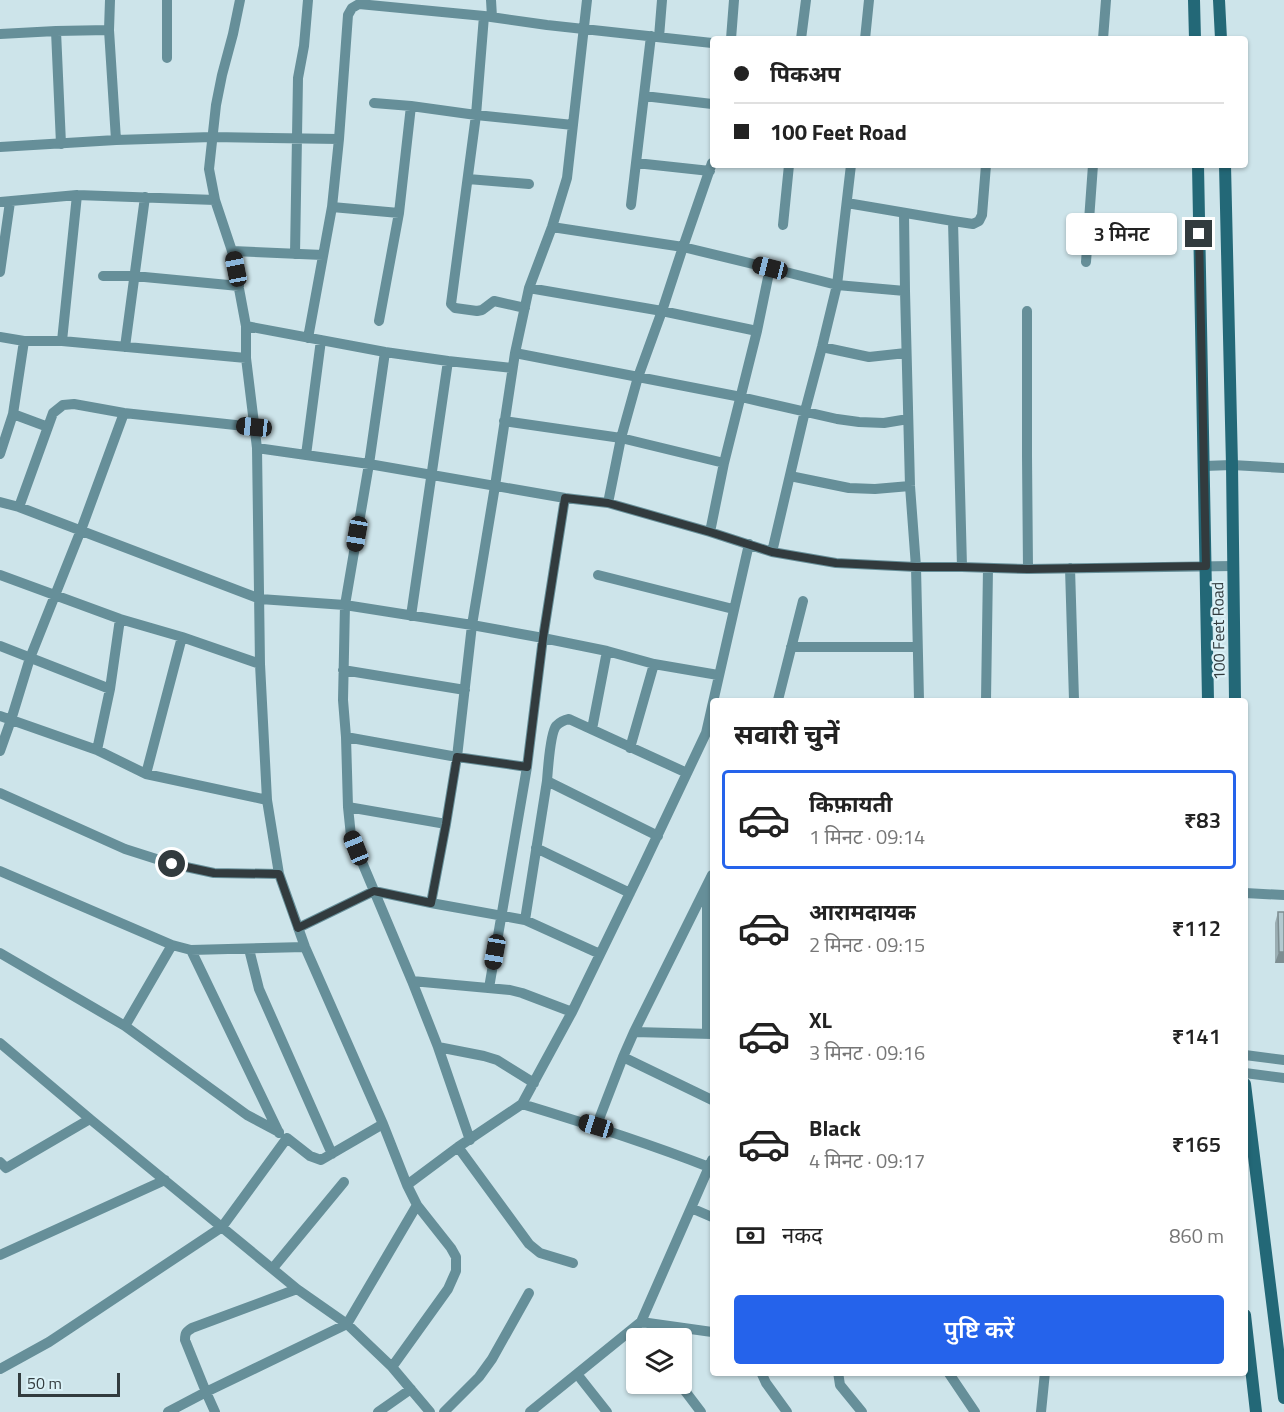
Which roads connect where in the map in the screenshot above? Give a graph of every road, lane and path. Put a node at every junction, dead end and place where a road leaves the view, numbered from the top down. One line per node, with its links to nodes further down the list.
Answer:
1 (110, 0): 17 (street)
2 (166, 0): 28 (street)
3 (240, 0): 35 (street)
4 (308, 0): 36 (street)
5 (491, 0): 15 (street)
6 (587, 0): 16 (street)
7 (662, 0): 26 (street)
8 (734, 0): 20 (street)
9 (806, 0): 21 (street)
10 (869, 0): 22 (street)
11 (1106, 0): 23 (street)
12 (1194, 0): 24 (main road)
13 (1220, 0): 25 (main road)
14 (352, 4): 15 (street); 37 (street)
15 (488, 16): 16 (street); 33 (street)
16 (583, 29): 26 (street); 34 (street)
17 (109, 30): 18 (street); 38 (street)
18 (56, 31): 19 (street); 39 (street)
19 (0, 34)
20 (731, 36)
21 (801, 36)
22 (865, 36)
23 (1103, 36)
24 (1195, 36)
25 (1221, 36)
26 (655, 37): 27 (street); 29 (street)
27 (710, 43)
28 (167, 58)
29 (644, 96): 31 (street); 41 (street)
30 (374, 103): 32 (street)
31 (710, 104)
32 (411, 106): 33 (street); 59 (street)
33 (476, 115): 34 (street); 50 (street)
34 (573, 125): 63 (street)
35 (212, 137): 36 (street); 38 (street); 54 (street)
36 (298, 139): 37 (street); 66 (street)
37 (339, 139): 58 (street)
38 (116, 140): 39 (street)
39 (62, 144): 40 (street)
40 (0, 146)
41 (636, 163): 42 (street); 57 (street)
42 (710, 167)
43 (711, 168): 64 (street)
44 (789, 168): 62 (street)
45 (852, 168): 56 (street)
46 (986, 168): 61 (street)
47 (1093, 168): 68 (street)
48 (1198, 168): 112 (main road, 100 Feet Road)
49 (1225, 168): 111 (main road, 100 Feet Road)
50 (468, 179): 51 (street); 77 (street)
51 (529, 184)
52 (77, 195): 53 (street); 55 (street); 86 (street)
53 (145, 197): 54 (street); 72 (street)
54 (214, 200): 65 (street)
55 (5, 202): 70 (street)
56 (847, 203): 60 (street); 73 (street)
57 (631, 206)
58 (332, 207): 59 (street); 67 (street)
59 (399, 213): 80 (street)
60 (904, 213): 61 (street); 76 (street)
61 (953, 221): 129 (street)
62 (783, 225)
63 (552, 227): 64 (street); 75 (street)
64 (683, 247): 69 (street); 78 (street)
65 (232, 251): 66 (street); 74 (street)
66 (295, 254): 67 (street)
67 (323, 255): 84 (street)
68 (1086, 262)
69 (770, 268): 73 (street); 82 (street)
70 (0, 272)
71 (103, 276): 72 (street)
72 (134, 276): 74 (street); 88 (street)
73 (837, 285): 76 (street); 89 (street)
74 (239, 286): 81 (street)
75 (529, 288): 77 (street); 78 (street)
76 (905, 291): 92 (street)
77 (525, 308): 91 (street)
78 (662, 310): 82 (street); 96 (street)
79 (1027, 311): 132 (street)
80 (379, 321)
81 (246, 326): 84 (street); 93 (street)
82 (757, 331): 97 (street)
83 (0, 337): 87 (street)
84 (308, 338): 85 (street)
85 (321, 340): 90 (street); 108 (street)
86 (62, 341): 87 (street); 88 (street)
87 (24, 342): 100 (street)
88 (125, 347): 93 (street)
89 (822, 347): 92 (street); 98 (street)
90 (385, 352): 94 (street); 110 (street)
91 (514, 353): 95 (street); 96 (street)
92 (906, 353): 101 (street)
93 (246, 358): 104 (street)
94 (448, 362): 95 (street); 114 (street)
95 (513, 369): 102 (street)
96 (638, 377): 97 (street); 105 (street)
97 (741, 397): 98 (street); 109 (street)
98 (805, 411): 101 (street); 115 (street)
99 (124, 413): 103 (street); 104 (street); 122 (street)
100 (13, 414): 103 (street); 107 (street)
101 (908, 419): 117 (street)
102 (504, 421): 105 (street); 116 (street)
103 (48, 427): 121 (street)
104 (254, 427): 106 (street)
105 (621, 438): 109 (street); 120 (street)
106 (257, 448): 108 (street); 136 (street)
107 (0, 454)
108 (306, 455): 110 (street)
109 (724, 463): 123 (street)
110 (369, 464): 114 (street); 138 (street)
111 (1232, 465): 112 (street); 113 (street); 127 (main road, 100 Feet Road)
112 (1204, 466): 126 (main road, 100 Feet Road)
113 (1284, 468)
114 (430, 474): 116 (street); 140 (street)
115 (790, 476): 117 (street); 125 (street)
116 (495, 486): 118 (street); 142 (street)
117 (910, 486): 128 (street)
118 (565, 498): 120 (street); 144 (street)
119 (0, 502): 121 (street)
120 (608, 503): 123 (street)
121 (19, 507): 122 (street)
122 (81, 530): 135 (street); 136 (street)
123 (710, 532): 124 (street)
124 (749, 544): 125 (street); 139 (street)
125 (772, 552): 128 (street)
126 (1206, 566): 127 (street); 131 (street); 161 (main road, 100 Feet Road)
127 (1233, 566): 162 (main road, 100 Feet Road)
128 (916, 567): 129 (street); 147 (street)
129 (962, 567): 130 (street)
130 (988, 568): 132 (street); 159 (street)
131 (1070, 568): 132 (street); 160 (street)
132 (1028, 569)
133 (0, 575): 135 (street)
134 (598, 575): 139 (street)
135 (54, 595): 141 (street); 149 (street)
136 (260, 599): 138 (street); 150 (street)
137 (803, 601): 146 (street)
138 (345, 605): 140 (street); 152 (street)
139 (733, 609): 153 (street)
140 (411, 616): 142 (street)
141 (120, 619): 143 (street); 154 (street)
142 (472, 625): 144 (street); 155 (street)
143 (182, 637): 150 (street); 174 (street)
144 (543, 638): 148 (street); 172 (street)
145 (0, 646): 149 (street)
146 (791, 646): 147 (street); 157 (street)
147 (918, 647): 158 (street)
148 (607, 651): 151 (street); 166 (street)
149 (30, 658): 154 (street); 165 (street)
150 (260, 664): 177 (street)
151 (654, 664): 153 (street); 168 (street)
152 (343, 670): 155 (street); 167 (street)
153 (718, 675): 156 (street)
154 (110, 689): 169 (street)
155 (465, 690): 171 (street)
156 (713, 698)
157 (778, 698)
158 (919, 698)
159 (986, 698)
160 (1074, 698)
161 (1208, 698)
162 (1235, 698)
163 (710, 714): 173 (street)
164 (0, 717): 165 (street)
165 (11, 720): 169 (street); 170 (street)
166 (592, 729): 168 (street); 175 (street)
167 (346, 737): 171 (street); 178 (street)
168 (630, 748): 173 (street)
169 (97, 750): 174 (street)
170 (0, 751)
171 (457, 757): 172 (street); 179 (street)
172 (527, 767): 191 (street)
173 (687, 773): 180 (street)
174 (146, 774): 177 (street)
175 (547, 781): 180 (street); 181 (street)
176 (0, 793): 183 (street)
177 (267, 800): 183 (street)
178 (348, 807): 179 (street); 186 (street)
179 (446, 824): 190 (street)
180 (658, 836): 188 (street)
181 (536, 848): 188 (street); 192 (street)
182 (0, 871): 194 (street)
183 (279, 874): 193 (street)
184 (710, 879): 185 (street)
185 (707, 886): 204 (street); 205 (street)
186 (374, 891): 190 (street); 193 (street); 200 (street)
187 (1248, 893): 189 (street)
188 (630, 894): 199 (street)
189 (1284, 895)
190 (431, 903): 191 (street)
191 (502, 917): 192 (street); 201 (street)
192 (525, 920): 199 (street)
193 (298, 928): 195 (street)
194 (172, 945): 197 (street); 203 (street)
195 (305, 947): 196 (street); 218 (street)
196 (249, 949): 197 (street); 223 (street)
197 (191, 950): 220 (street)
198 (0, 953): 203 (street)
199 (600, 954): 202 (street)
200 (412, 981): 201 (street); 207 (street)
201 (489, 988): 202 (street)
202 (572, 1012): 213 (street)
203 (125, 1026): 220 (street)
204 (634, 1032): 205 (street); 209 (street)
205 (710, 1034)
206 (0, 1042): 217 (street)
207 (438, 1047): 213 (street); 221 (street)
208 (1248, 1055): 210 (street)
209 (623, 1057): 214 (street); 219 (street)
210 (1284, 1060)
211 (1248, 1073): 212 (street)
212 (1284, 1078)
213 (534, 1083): 215 (street)
214 (710, 1099)
215 (522, 1104): 219 (street); 221 (street)
216 (1248, 1108): 254 (main road)
217 (90, 1119): 226 (street); 227 (street)
218 (383, 1124): 223 (street); 229 (street)
219 (596, 1126): 224 (street)
220 (283, 1135): 223 (street); 233 (street)
221 (470, 1140): 222 (street)
222 (458, 1148): 229 (street); 235 (street)
223 (332, 1154)
224 (710, 1164)
225 (710, 1166): 231 (street)
226 (2, 1167)
227 (165, 1180): 233 (street); 234 (street)
228 (344, 1182): 236 (street)
229 (407, 1185): 230 (street)
230 (417, 1204): 240 (street); 244 (street)
231 (691, 1208): 232 (street); 239 (street)
232 (710, 1216)
233 (222, 1227): 236 (street); 245 (street)
234 (0, 1255)
235 (573, 1263)
236 (273, 1269): 237 (street)
237 (297, 1289): 240 (street); 252 (street)
238 (530, 1293): 259 (street)
239 (641, 1322): 241 (street); 246 (street)
240 (346, 1324): 244 (street); 252 (street)
241 (667, 1325): 242 (street)
242 (710, 1332)
243 (1248, 1341): 267 (main road)
244 (393, 1367): 251 (street)
245 (0, 1369)
246 (577, 1374): 260 (street); 261 (street)
247 (763, 1376): 263 (street)
248 (839, 1376): 264 (street)
249 (951, 1376): 265 (street)
250 (1045, 1376): 266 (street)
251 (411, 1389): 257 (street); 258 (street)
252 (206, 1392): 255 (street); 256 (street)
253 (687, 1394): 262 (street)
254 (1284, 1398)
255 (168, 1412)
256 (215, 1412)
257 (378, 1412)
258 (430, 1412)
259 (444, 1412)
260 (530, 1412)
261 (607, 1412)
262 (701, 1412)
263 (787, 1412)
264 (862, 1412)
265 (975, 1412)
266 (1041, 1412)
267 (1256, 1412)

